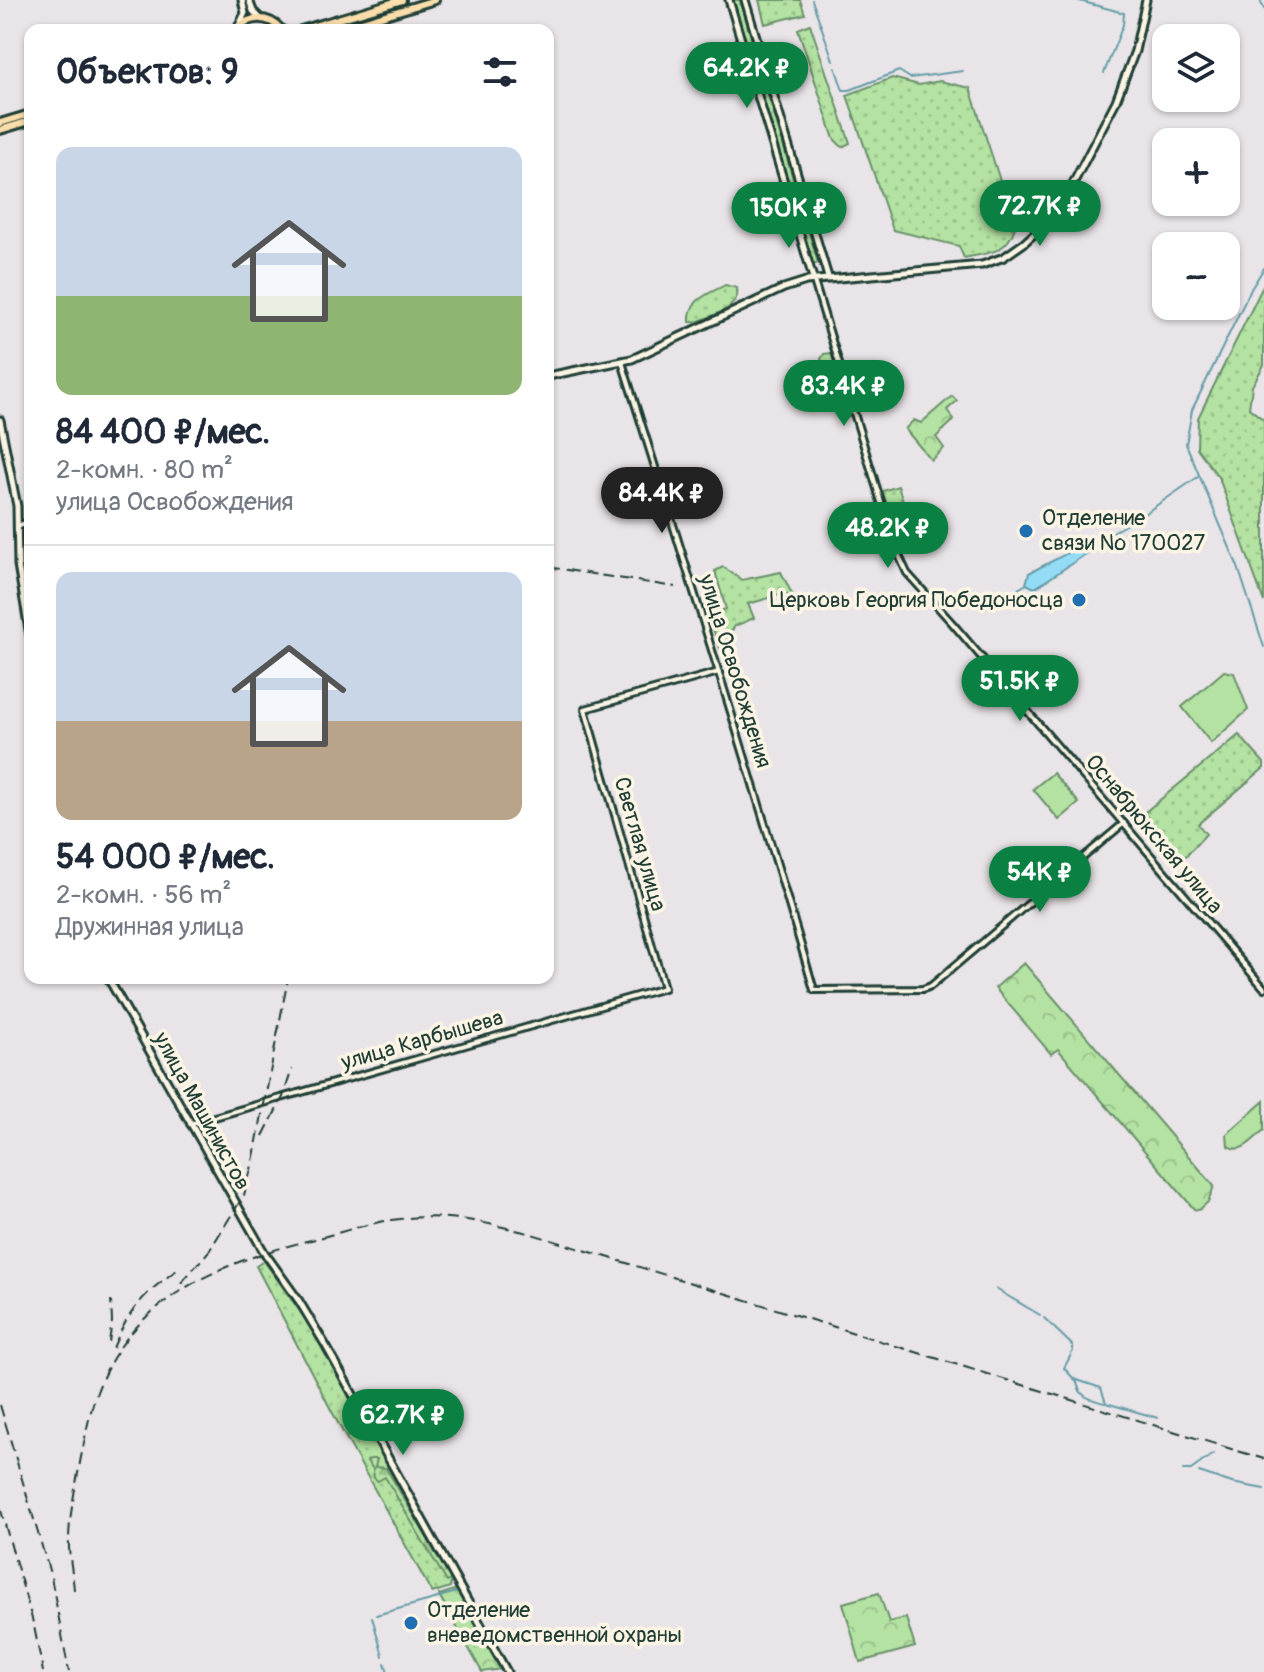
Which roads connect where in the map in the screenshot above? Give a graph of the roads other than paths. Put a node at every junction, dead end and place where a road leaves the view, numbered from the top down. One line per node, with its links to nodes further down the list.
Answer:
1 (242, 0): 9 (main road)
2 (249, 0): 8 (main road)
3 (402, 0): 12 (main road)
4 (435, 0): 13 (main road)
5 (729, 0): 19 (main road)
6 (745, 0): 18 (main road)
7 (1146, 0): 18 (main road)
8 (261, 18): 10 (main road); 11 (main road)
9 (239, 24)
10 (243, 24)
11 (275, 24)
12 (321, 24)
13 (355, 24)
14 (24, 116): 15 (main road)
15 (0, 123)
16 (24, 123): 17 (main road)
17 (0, 130)
18 (828, 277): 19 (main road)
19 (813, 278): 20 (main road); 27 (street, Оснабрюкская улица)
20 (622, 362): 21 (main road); 26 (street, улица Освобождения)
21 (554, 375)
22 (0, 420): 24 (main road)
23 (24, 524): 24 (main road)
24 (18, 526): 25 (main road)
25 (24, 600)
26 (719, 672): 27 (street, улица Освобождения); 29 (street, Светлая улица)
27 (1124, 823): 30 (street, Оснабрюкская улица)
28 (111, 984): 31 (main road, улица Машинистов)
29 (664, 988): 31 (street, улица Карбышева)
30 (1264, 988)
31 (190, 1124): 32 (main road, улица Машинистов)
32 (507, 1672)

